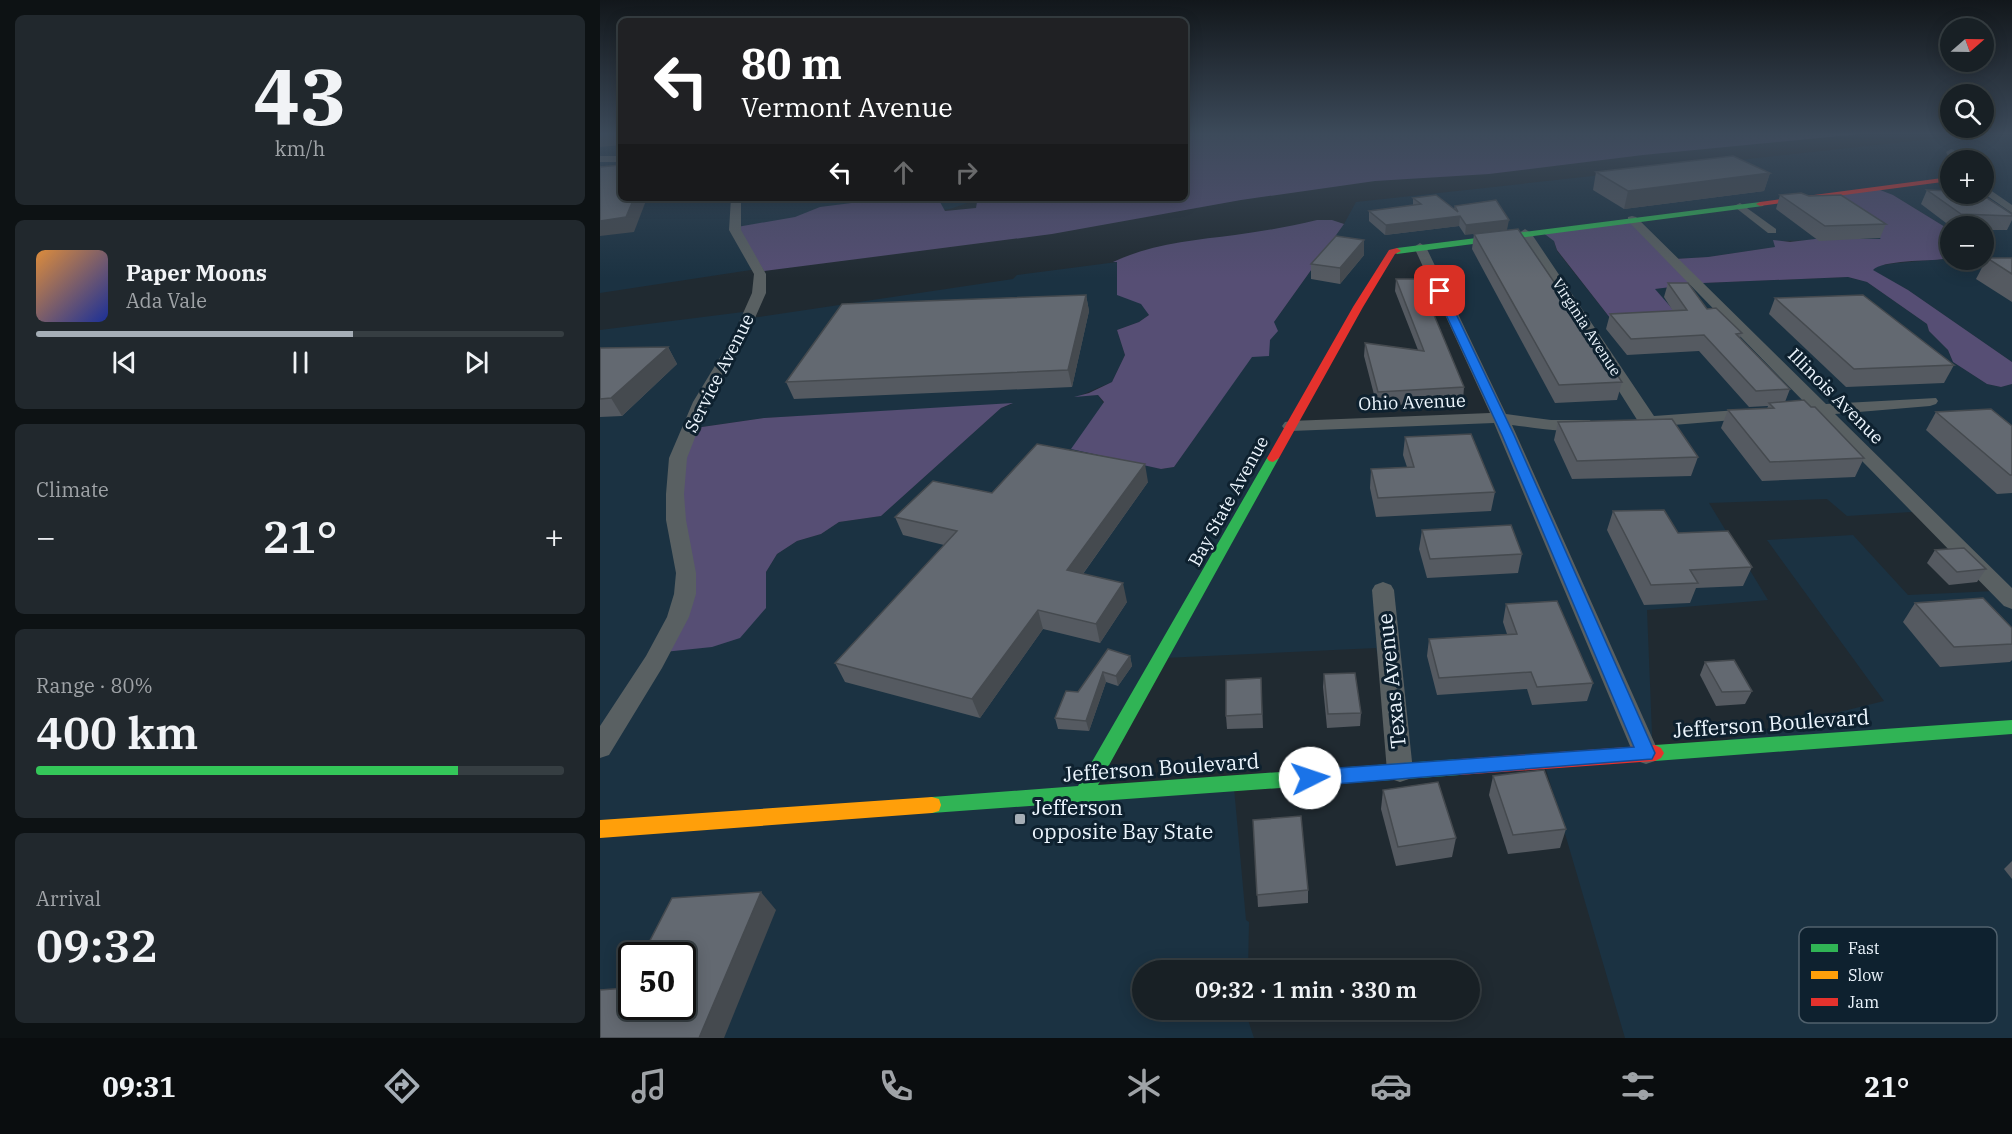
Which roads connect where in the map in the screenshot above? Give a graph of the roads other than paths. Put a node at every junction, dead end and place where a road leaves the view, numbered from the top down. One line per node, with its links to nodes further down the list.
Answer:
1 (1931, 181): 4 (street, Bay State Avenue)
2 (1994, 196): 5 (street)
3 (736, 201): 20 (street, Service Avenue)
4 (1740, 206): 6 (street, Bay State Avenue); 7 (street)
5 (2012, 210)
6 (1632, 219): 8 (street, Bay State Avenue); 11 (street, Illinois Avenue)
7 (1772, 231)
8 (1525, 233): 9 (street, Bay State Avenue); 14 (street, Virginia Avenue)
9 (1420, 247): 12 (street); 16 (street, Bay State Avenue)
10 (1930, 401): 11 (street)
11 (1823, 410): 14 (street); 18 (street, Illinois Avenue)
12 (1500, 418): 15 (street, Ohio Avenue); 16 (street, Ohio Avenue); 21 (street)
13 (1627, 422): 14 (street)
14 (1649, 422)
15 (1605, 423)
16 (1291, 426): 23 (street, Bay State Avenue)
17 (1383, 590): 22 (street, Texas Avenue)
18 (2012, 601)
19 (2012, 727): 21 (street, Jefferson Boulevard)
20 (600, 747)
21 (1646, 753): 22 (street, Jefferson Boulevard)
22 (1400, 771): 23 (street, Jefferson Boulevard)
23 (1083, 794): 24 (street, Jefferson Boulevard)
24 (600, 829)

